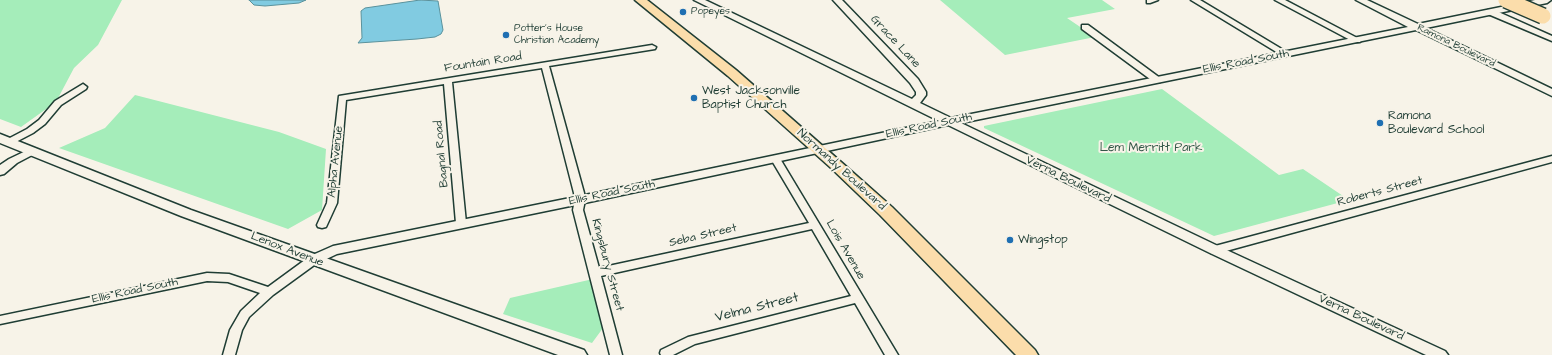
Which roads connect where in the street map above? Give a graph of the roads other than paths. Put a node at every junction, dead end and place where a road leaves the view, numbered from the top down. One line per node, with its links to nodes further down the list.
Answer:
1 (640, 0): 27 (main road, Normandy Boulevard)
2 (698, 0): 24 (street, Verna Boulevard)
3 (837, 0): 24 (street, Grace Lane)
4 (1195, 0): 17 (street)
5 (1279, 0): 15 (street)
6 (1360, 0): 13 (street, Ramona Boulevard)
7 (1506, 0): 11 (highway, bridge)
8 (1534, 0): 11 (highway)
9 (1547, 0): 10 (street, Ellis Road South)
10 (1491, 12): 13 (street, Ellis Road South); 14 (street)
11 (1548, 12)
12 (1085, 27): 19 (street)
13 (1417, 28): 15 (street, Ellis Road South); 22 (street, Ramona Boulevard)
14 (1552, 39)
15 (1357, 40): 17 (street, Ellis Road South)
16 (652, 47): 18 (street, Fountain Road)
17 (1286, 54): 19 (street, Ellis Road South)
18 (545, 65): 20 (street, Fountain Road); 32 (street, Kingsbury Street)
19 (1157, 80): 25 (street, Ellis Road South)
20 (448, 81): 23 (street, Fountain Road); 33 (street, Bagnal Road)
21 (83, 87): 26 (street)
22 (1552, 92)
23 (342, 98): 34 (street, Alpha Avenue)
24 (913, 105): 25 (street, Verna Boulevard)
25 (948, 122): 27 (street, Ellis Road South); 36 (street, Verna Boulevard)
26 (5, 140): 28 (main road, Lenox Avenue)
27 (819, 149): 29 (street, Ellis Road South); 47 (main road, Normandy Boulevard)
28 (32, 151): 31 (street); 37 (main road, Lenox Avenue)
29 (776, 159): 32 (street, Ellis Road South); 35 (street, Lois Avenue)
30 (1552, 159): 36 (street, Roberts Street)
31 (0, 171)
32 (580, 200): 33 (street, Ellis Road South); 38 (street, Kingsbury Street)
33 (461, 224): 37 (street, Ellis Road South)
34 (322, 225)
35 (816, 225): 38 (street, Seba Street); 40 (street, Lois Avenue)
36 (1215, 250): 48 (street, Verna Boulevard)
37 (313, 260): 39 (street); 44 (main road, Lenox Avenue)
38 (596, 273): 45 (street, Kingsbury Street)
39 (270, 292): 41 (street, Ellis Road South); 43 (street)
40 (858, 298): 42 (street, Velma Street); 46 (street, Lois Avenue)
41 (0, 320)
42 (666, 354)
43 (229, 355)
44 (578, 355)
45 (616, 355)
46 (892, 355)
47 (1028, 355)
48 (1440, 355)

